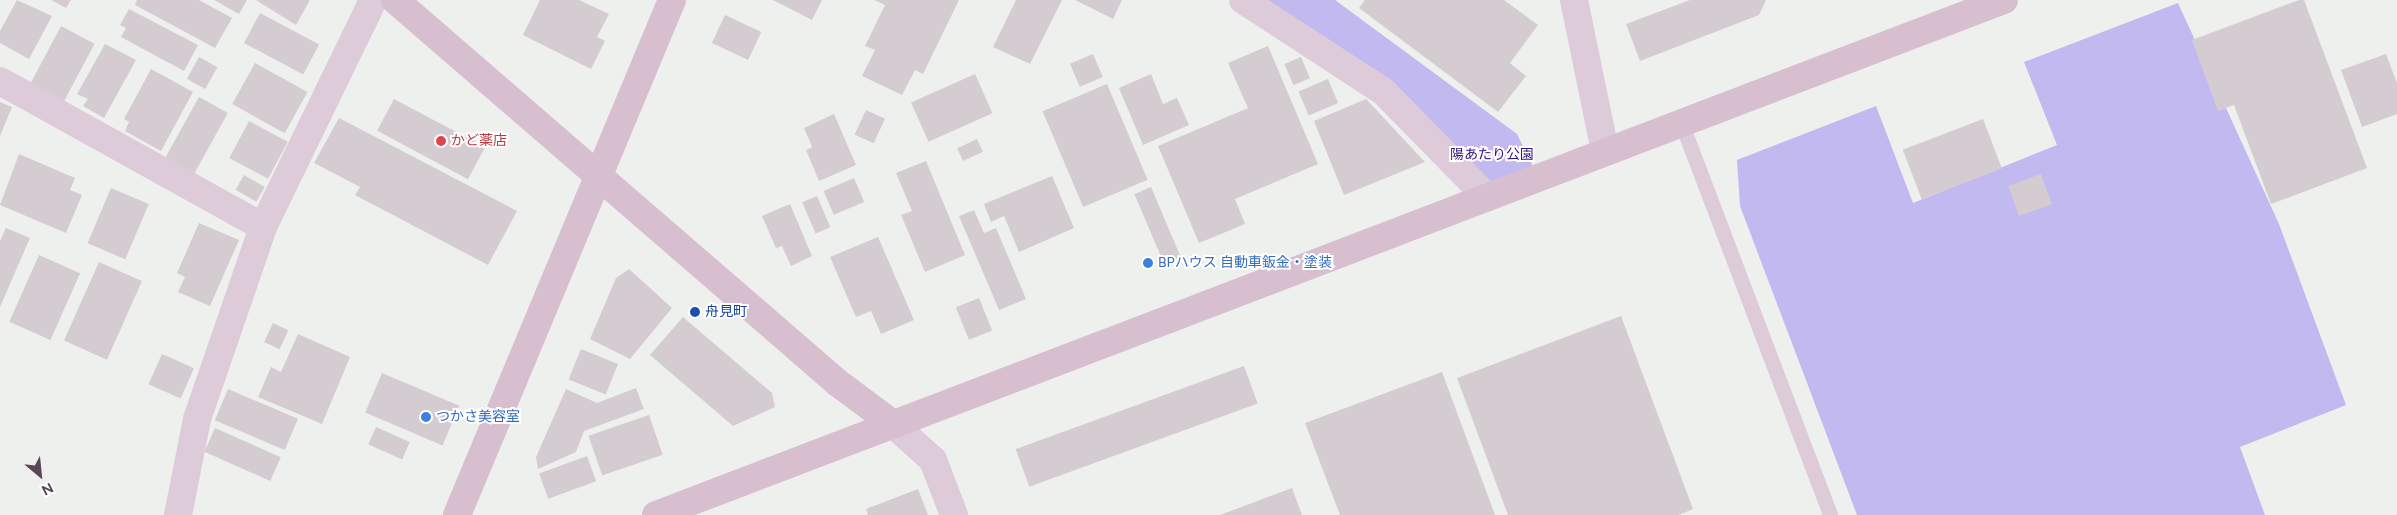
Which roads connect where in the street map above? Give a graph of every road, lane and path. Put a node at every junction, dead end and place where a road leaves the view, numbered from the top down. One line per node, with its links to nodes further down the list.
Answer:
1 (373, 0): 12 (street)
2 (395, 0): 10 (street)
3 (672, 0): 10 (street)
4 (1243, 0): 11 (street)
5 (1574, 0): 9 (street)
6 (2004, 0): 8 (street)
7 (0, 82): 12 (street)
8 (1681, 122): 9 (street); 18 (lane)
9 (1606, 152): 11 (street)
10 (600, 174): 13 (street); 15 (street)
11 (1487, 197): 13 (street)
12 (263, 226): 14 (street)
13 (893, 424): 16 (street); 17 (street)
14 (178, 515)
15 (458, 515)
16 (656, 515)
17 (954, 515)
18 (1830, 515)

